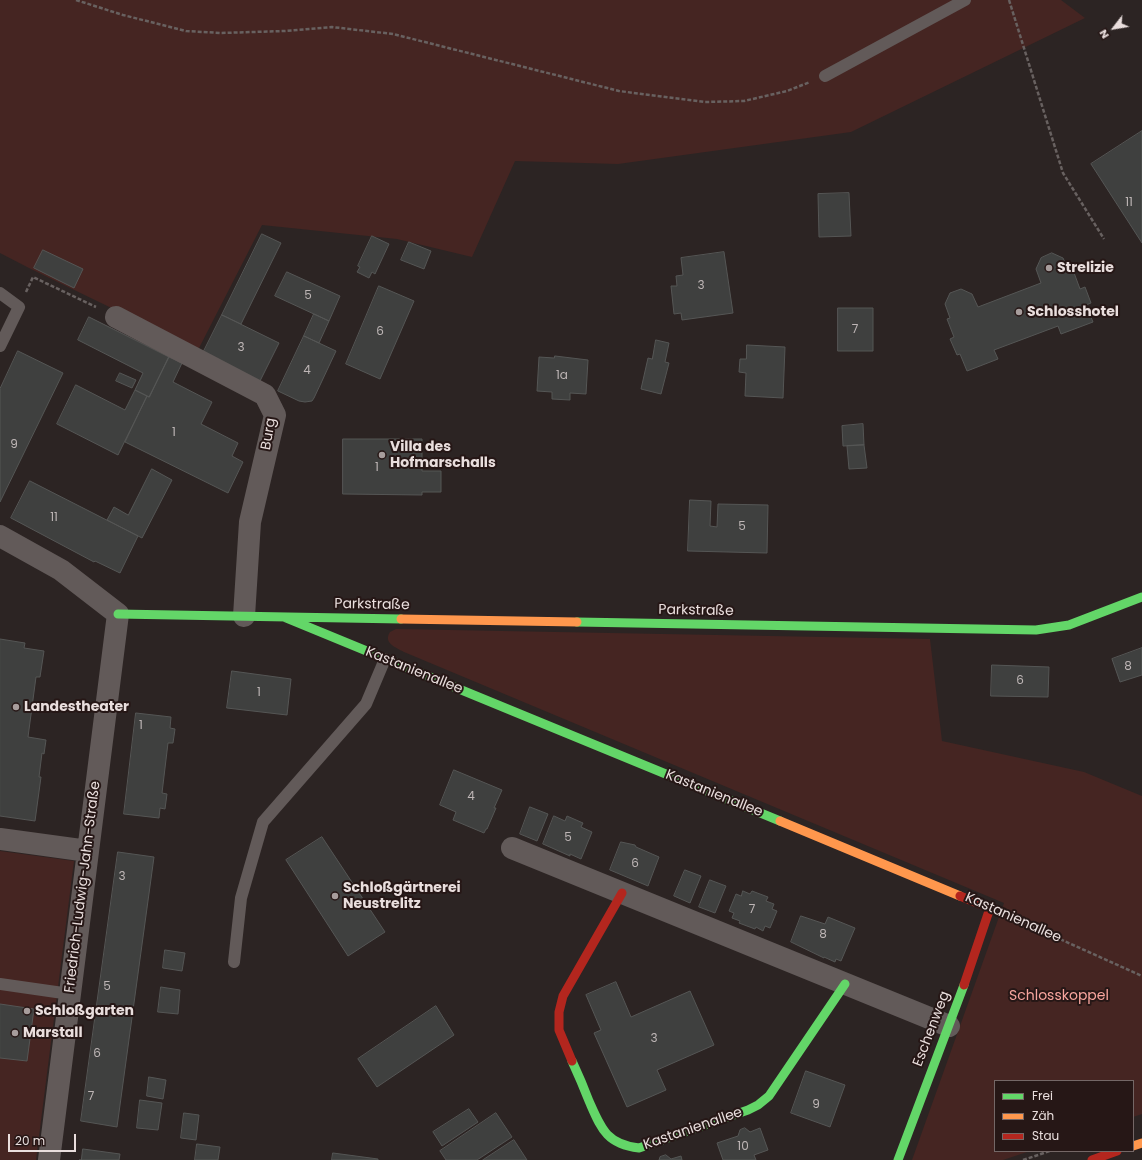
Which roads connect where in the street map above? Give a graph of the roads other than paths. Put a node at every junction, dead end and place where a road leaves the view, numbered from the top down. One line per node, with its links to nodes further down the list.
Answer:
1 (965, 0): 2 (lane)
2 (825, 76)
3 (0, 293): 5 (lane)
4 (116, 317): 9 (street, Burg)
5 (0, 346)
6 (0, 536): 8 (street)
7 (1142, 597): 10 (street, Parkstraße)
8 (118, 614): 9 (street); 14 (street, Friedrich-Ludwig-Jahn-Straße)
9 (244, 616): 10 (street, Parkstraße)
10 (284, 617): 11 (street, Kastanienallee)
11 (385, 659): 16 (street, Kastanienallee); 17 (lane)
12 (0, 839): 14 (street)
13 (512, 848): 15 (street)
14 (88, 851): 20 (street, Friedrich-Ludwig-Jahn-Straße)
15 (622, 893): 19 (street); 19 (street, Kastanienallee)
16 (990, 908): 21 (street, Eschenweg)
17 (234, 962)
18 (0, 984): 20 (lane)
19 (845, 984): 21 (street)
20 (70, 994): 23 (street, Friedrich-Ludwig-Jahn-Straße)
21 (948, 1026): 24 (street, Eschenweg)
22 (1114, 1152): 25 (street)
23 (49, 1160)
24 (898, 1160)
25 (1092, 1160)

